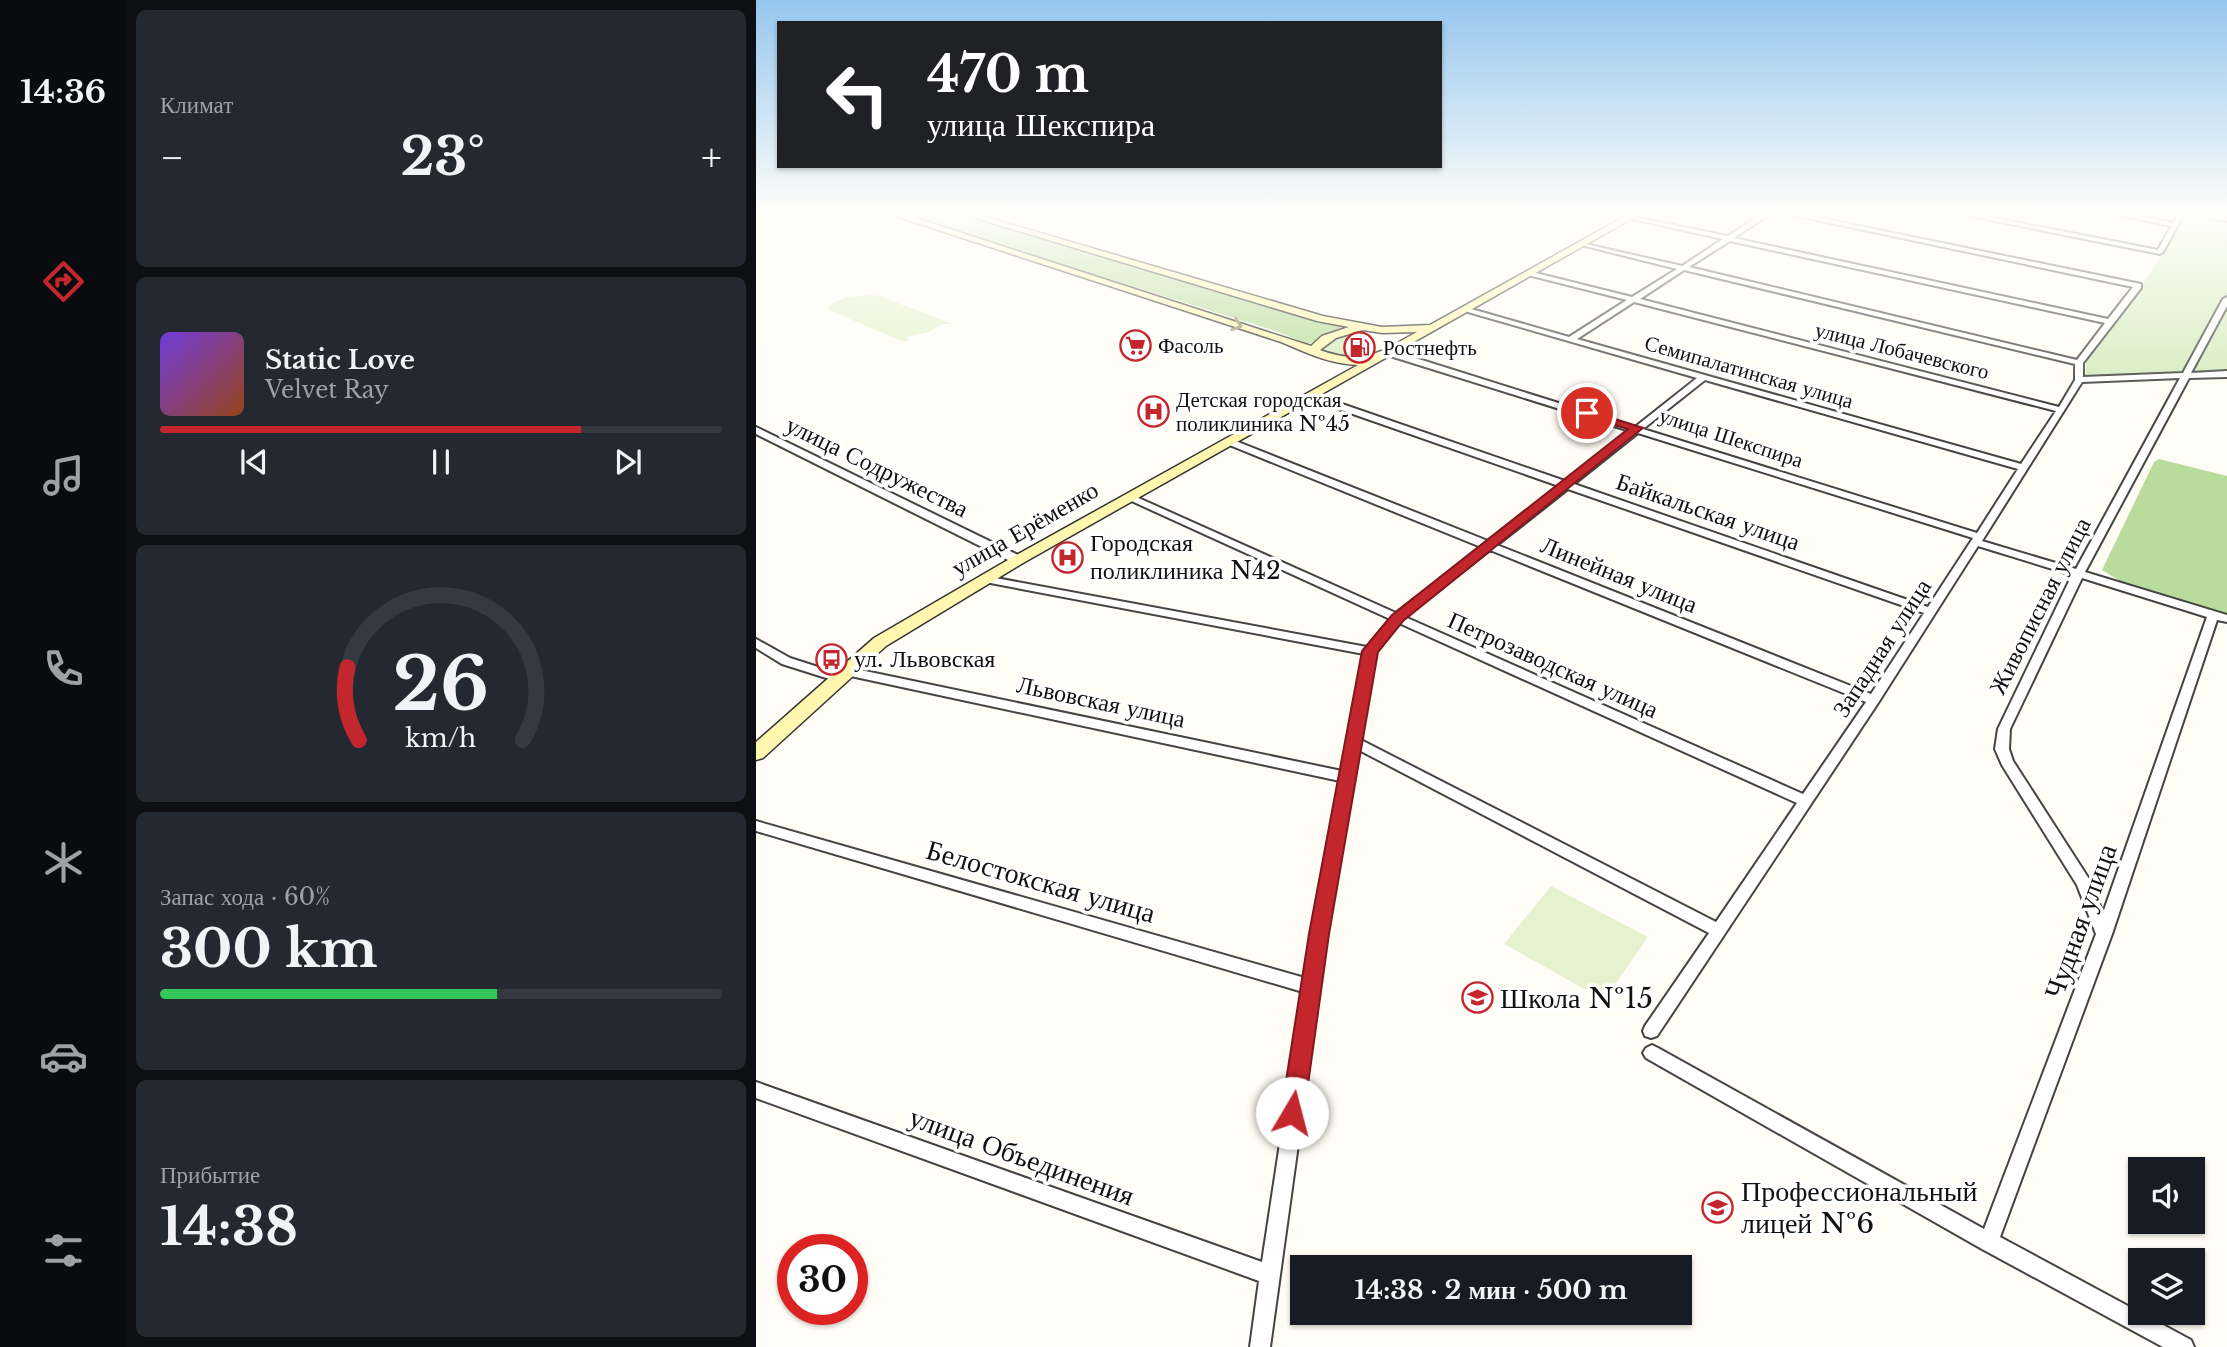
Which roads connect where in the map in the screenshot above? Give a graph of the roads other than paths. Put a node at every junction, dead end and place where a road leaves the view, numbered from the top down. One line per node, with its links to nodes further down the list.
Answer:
1 (1088, 277): 18 (main road, one-way to 18)
2 (1179, 277): 13 (main road)
3 (1524, 277): 11 (main road, улица Ерёменко)
4 (1545, 277): 10 (street, улица Лобачевского)
5 (1669, 277): 10 (street)
6 (1720, 277): 19 (street)
7 (1900, 277): 12 (street)
8 (2094, 277): 12 (street)
9 (2227, 299): 22 (street, Живописная улица)
10 (1632, 300): 16 (street); 26 (street, улица Лобачевского)
11 (1465, 310): 14 (main road, улица Ерёменко); 16 (street, Семипалатинская улица)
12 (2110, 323): 19 (street)
13 (1365, 328): 15 (main road); 18 (main road)
14 (1434, 328): 15 (main road); 17 (main road, улица Ерёменко)
15 (1382, 330): 17 (main road)
16 (1570, 340): 21 (street, Семипалатинская улица)
17 (1388, 354): 18 (main road); 24 (main road, улица Ерёменко); 27 (street, улица Шекспира)
18 (1319, 355): 24 (main road)
19 (2080, 363): 23 (street, Западная улица)
20 (2227, 374): 22 (street)
21 (1703, 377): 27 (street); 30 (street, Семипалатинская улица)
22 (2185, 377): 23 (street); 36 (street, Живописная улица)
23 (2079, 380): 26 (street, Западная улица)
24 (1342, 381): 25 (main road, улица Ерёменко)
25 (1313, 397): 29 (main road, улица Ерёменко); 31 (street, Байкальская улица)
26 (2061, 410): 30 (street, Западная улица)
27 (1637, 428): 31 (street); 33 (street, улица Шекспира)
28 (756, 430): 35 (street, улица Содружества)
29 (1230, 442): 32 (main road, улица Ерёменко); 34 (street, Линейная улица)
30 (2024, 468): 33 (street, Западная улица)
31 (1564, 485): 34 (street); 38 (street, Байкальская улица)
32 (1130, 498): 35 (main road, улица Ерёменко); 40 (street, Петрозаводская улица)
33 (1977, 540): 36 (street, улица Шекспира); 38 (street, Западная улица)
34 (1489, 545): 40 (street); 44 (street, Линейная улица)
35 (1017, 560): 37 (main road, улица Ерёменко)
36 (2078, 575): 39 (street, улица Шекспира); 51 (street, Живописная улица)
37 (985, 579): 42 (street); 43 (main road, улица Ерёменко)
38 (1931, 612): 44 (street, Западная улица)
39 (2220, 617): 51 (street, Чудная улица)
40 (1397, 618): 42 (street); 48 (street, Петрозаводская улица)
41 (756, 643): 43 (street)
42 (1370, 651): 45 (street)
43 (843, 674): 46 (main road, улица Ерёменко); 47 (street, Львовская улица)
44 (1874, 700): 48 (street, Западная улица)
45 (1354, 742): 47 (street); 50 (street)
46 (756, 753)
47 (1346, 777): 52 (street)
48 (1805, 801): 50 (street, Западная улица)
49 (756, 826): 52 (street, Белостокская улица)
50 (1718, 930): 53 (street, Западная улица)
51 (2104, 934): 56 (street, Чудная улица)
52 (1311, 987): 57 (street)
53 (1651, 1031)
54 (1652, 1053): 56 (street)
55 (756, 1090): 57 (street, улица Объединения)
56 (1989, 1242): 59 (street)
57 (1269, 1275): 58 (street)
58 (1260, 1347)
59 (2184, 1347)

